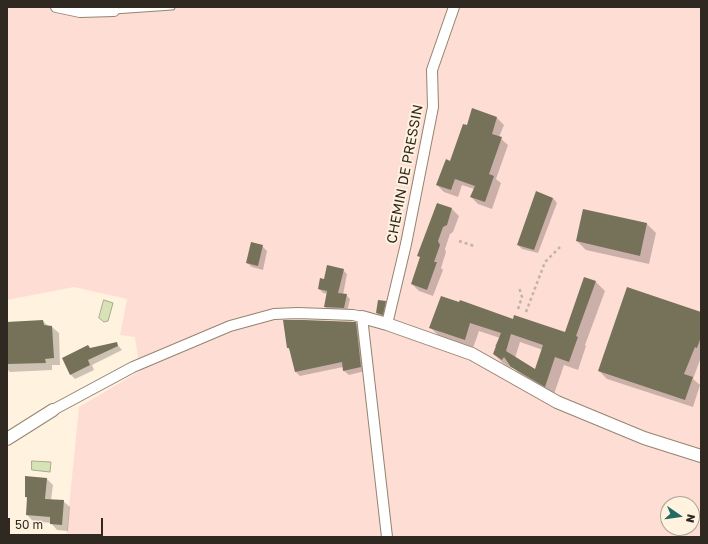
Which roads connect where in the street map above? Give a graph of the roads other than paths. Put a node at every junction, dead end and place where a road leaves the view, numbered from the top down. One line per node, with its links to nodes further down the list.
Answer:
1 (56, 7): 5 (street)
2 (172, 7): 4 (lane)
3 (454, 7): 7 (street, CHEMIN DE PRESSIN)
4 (139, 8): 5 (lane)
5 (114, 11)
6 (362, 317): 7 (street); 8 (street); 11 (street)
7 (387, 324): 10 (street)
8 (52, 410): 9 (street)
9 (7, 439)
10 (701, 456)
11 (387, 537)

